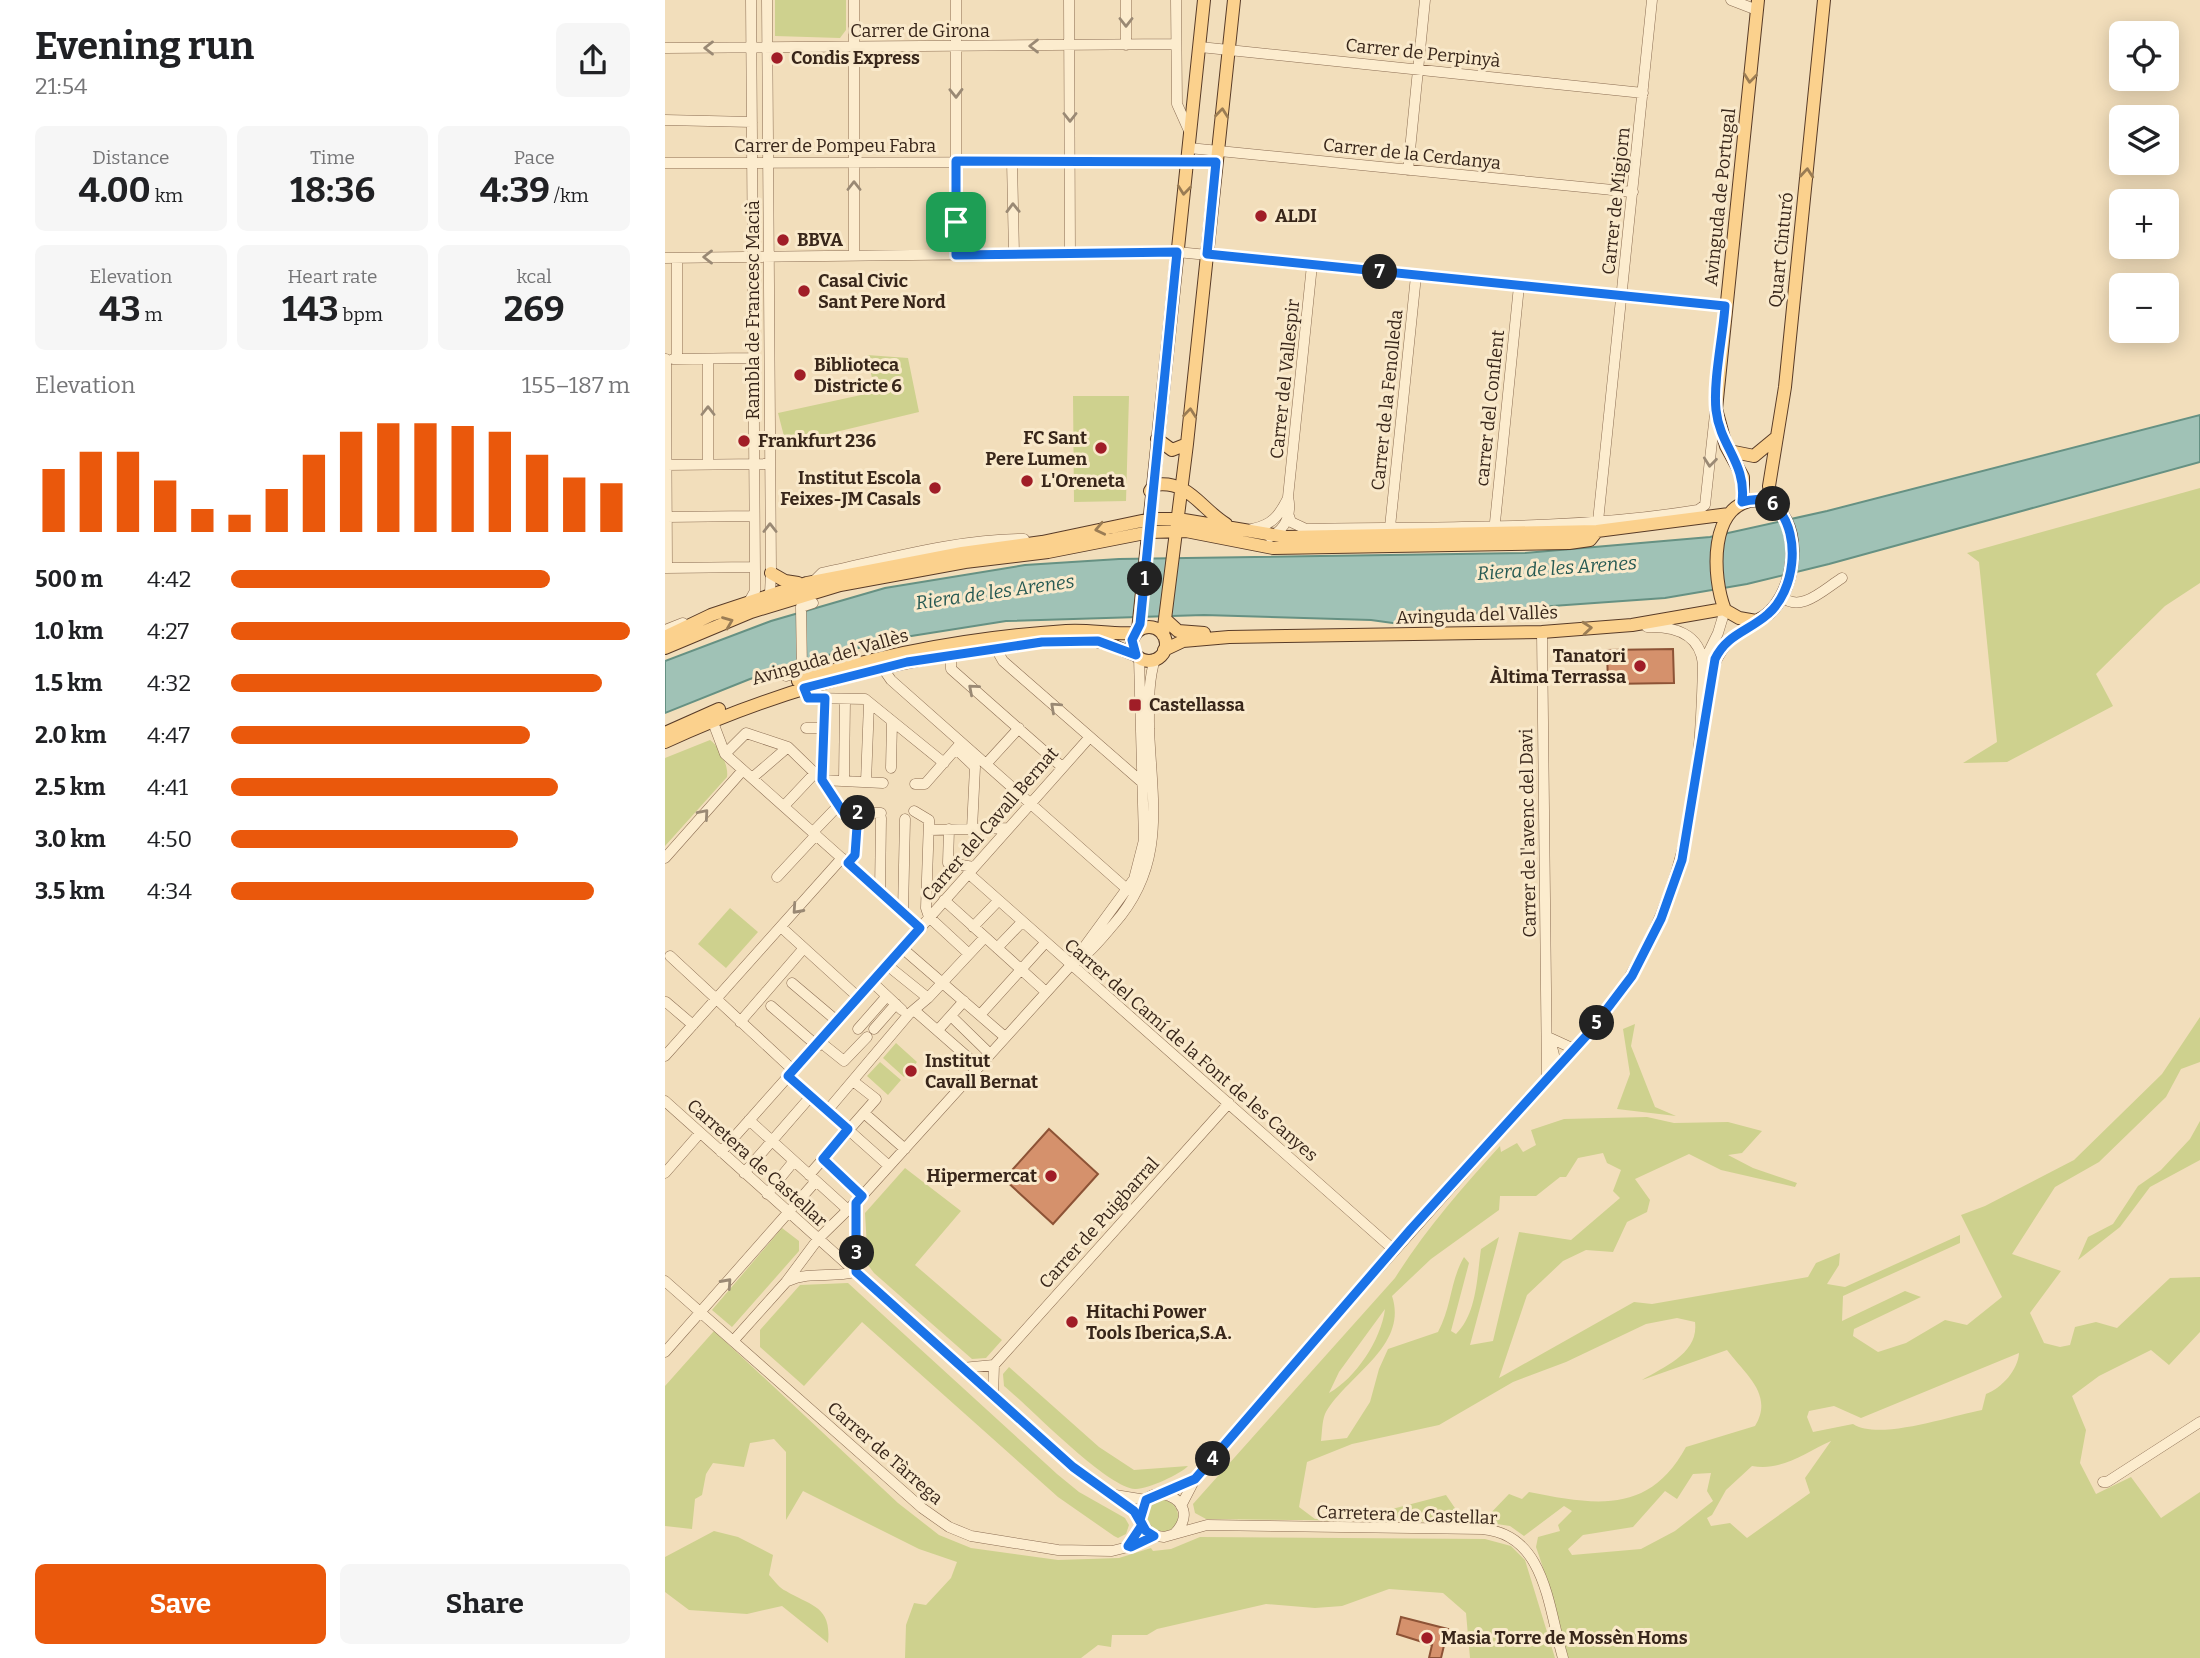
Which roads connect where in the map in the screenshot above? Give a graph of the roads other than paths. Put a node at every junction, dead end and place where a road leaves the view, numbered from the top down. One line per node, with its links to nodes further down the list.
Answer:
1 (751, 0): 22 (street, Rambla de Francesc Macià)
2 (767, 0): 23 (street, Rambla de Francesc Macià)
3 (854, 0): 19 (street)
4 (955, 0): 18 (street)
5 (1069, 0): 16 (street)
6 (1126, 0): 17 (street, one-way to 17)
7 (1176, 0): 15 (street)
8 (1204, 0): 20 (main road)
9 (1234, 0): 24 (main road)
10 (1425, 0): 25 (street)
11 (1652, 0): 26 (street, Carrer de Migjorn)
12 (1731, 0): 14 (street)
13 (1823, 0): 59 (main road, Quart Cinturó, one-way to 13)
14 (1753, 4): 54 (main road, Avinguda de Portugal, one-way to 54)
15 (1176, 44): 17 (street, Carrer de Girona); 29 (street)
16 (1070, 45): 17 (street, Carrer de Girona); 18 (street, Carrer de Girona, one-way to 18); 35 (street, one-way to 35)
17 (1126, 45)
18 (955, 46): 19 (street, Carrer de Girona); 31 (street, one-way to 31)
19 (854, 47): 23 (street, Carrer de Girona); 33 (street)
20 (1199, 47): 24 (street, Carrer de Perpinyà); 29 (main road)
21 (665, 48): 22 (street, Carrer de Girona, one-way to 21)
22 (751, 48): 23 (street, Carrer de Girona); 28 (street, Rambla de Francesc Macià)
23 (767, 48): 32 (street, Rambla de Francesc Macià)
24 (1229, 50): 25 (street, Carrer de Perpinyà); 30 (main road, one-way to 24)
25 (1417, 68): 26 (street, Carrer de Perpinyà); 38 (street)
26 (1643, 93): 39 (street, Carrer de Migjorn)
27 (665, 120): 28 (street)
28 (752, 122): 37 (street, Rambla de Francesc Macià)
29 (1189, 147): 30 (street, Carrer de la Cerdanya); 35 (street, Carrer de Pompeu Fabra); 40 (main road, one-way to 40)
30 (1217, 156): 38 (street, Carrer de la Cerdanya); 43 (main road)
31 (956, 161): 33 (street, Carrer de Pompeu Fabra); 34 (street, Carrer de Pompeu Fabra); 45 (street)
32 (768, 162): 33 (street, Carrer de Pompeu Fabra); 37 (street, Carrer de Pompeu Fabra); 47 (street, Rambla de Francesc Macià)
33 (854, 162): 44 (street, one-way to 33)
34 (1012, 162): 35 (street, Carrer de Pompeu Fabra); 41 (street, one-way to 34)
35 (1070, 162): 42 (street)
36 (665, 163): 37 (street, Carrer de Pompeu Fabra)
37 (752, 163): 46 (street, Rambla de Francesc Macià)
38 (1408, 170): 39 (street, Carrer de la Cerdanya)
39 (1633, 192): 53 (street, Carrer de Migjorn)
40 (1177, 252): 42 (street); 43 (street); 60 (main road)
41 (1014, 254): 42 (street); 45 (street)
42 (1070, 254)
43 (1207, 254): 50 (street); 61 (main road, one-way to 43)
44 (854, 255): 45 (street); 47 (street)
45 (956, 255)
46 (751, 257): 47 (street); 49 (street, one-way to 49); 55 (street, Rambla de Francesc Macià)
47 (769, 257): 65 (street, Rambla de Francesc Macià)
48 (665, 258): 49 (street)
49 (677, 258): 56 (street)
50 (1312, 265): 51 (street); 69 (street, Carrer del Vallespir)
51 (1416, 276): 52 (street); 80 (street, Carrer de la Fenolleda)
52 (1519, 286): 53 (street); 82 (street, carrer del Conflent)
53 (1622, 296): 54 (street); 79 (street, Carrer de Migjorn)
54 (1725, 306): 58 (main road, Avinguda de Portugal)
55 (751, 358): 57 (street); 64 (street, Rambla de Francesc Macià)
56 (669, 359): 57 (street); 66 (street)
57 (708, 359): 63 (street, one-way to 57)
58 (1716, 409): 62 (main road); 79 (street, Avinguda de Portugal, one-way to 79)
59 (1777, 437): 62 (main road); 71 (main road, Quart Cinturó)
60 (1157, 439): 61 (main road); 67 (main road)
61 (1187, 444): 68 (main road)
62 (1730, 451): 70 (main road)
63 (708, 464): 64 (street); 66 (street)
64 (753, 464): 65 (street); 72 (street, Rambla de Francesc Macià)
65 (770, 464): 93 (street, Rambla de Francesc Macià, one-way to 65)
66 (666, 465): 74 (street)
67 (1152, 484): 68 (main road); 76 (main road); 77 (main road)
68 (1186, 489): 78 (main road); 84 (main road)
69 (1288, 497): 73 (street, Carrer del Vallespir); 84 (street)
70 (1742, 502): 71 (main road); 75 (main road)
71 (1772, 503): 97 (main road)
72 (753, 516): 74 (street); 91 (street, Rambla de Francesc Macià)
73 (1289, 516): 81 (street); 85 (street)
74 (666, 517): 92 (street)
75 (1726, 520): 79 (main road); 100 (main road)
76 (1124, 524): 77 (main road); 95 (main road, one-way to 95)
77 (1150, 525): 78 (main road); 86 (main road); 89 (main road)
78 (1178, 525): 83 (main road); 84 (main road); 90 (main road)
79 (1598, 526): 82 (main road); 87 (main road)
80 (1390, 527): 81 (street); 82 (street)
81 (1305, 529): 85 (street)
82 (1494, 530): 85 (main road); 87 (street); 88 (street)
83 (1200, 533): 84 (main road); 90 (main road)
84 (1236, 533): 85 (main road); 88 (main road)
85 (1272, 533)
86 (1112, 539): 89 (main road); 99 (main road)
87 (1549, 544): 88 (main road)
88 (1445, 545)
89 (1148, 550): 105 (main road)
90 (1174, 554): 102 (main road)
91 (755, 567): 92 (street); 99 (street, Rambla de Francesc Macià)
92 (666, 568)
93 (771, 573): 95 (main road); 96 (street, Rambla de Francesc Macià)
94 (1842, 578): 97 (street)
95 (808, 583): 96 (main road)
96 (770, 593): 99 (main road)
97 (1781, 596): 103 (main road)
98 (813, 603): 119 (street)
99 (750, 606): 101 (main road); 113 (main road, one-way to 99)
100 (1723, 607): 103 (main road); 104 (main road, Avinguda del Vallès); 117 (street)
101 (711, 615): 106 (street); 109 (main road)
102 (1166, 619): 107 (main road); 112 (main road)
103 (1756, 621): 135 (street)
104 (1632, 625): 108 (main road, Avinguda del Vallès, one-way to 104); 117 (street)
105 (1138, 627): 112 (main road, Avinguda del Vallès); 115 (main road); 124 (main road, Avinguda del Vallès)
106 (665, 630)
107 (1178, 631): 110 (main road, Avinguda del Vallès); 112 (main road, Avinguda del Vallès)
108 (1542, 632): 110 (main road, Avinguda del Vallès); 202 (street, Carrer de l'avenc del Davi)
109 (665, 637)
110 (1229, 637): 112 (main road, Avinguda del Vallès)
111 (1098, 641): 114 (main road, Avinguda del Vallès); 115 (main road, Avinguda del Vallès); 118 (main road, Avinguda del Vallès)
112 (1161, 645): 115 (main road, Avinguda del Vallès); 181 (street)
113 (665, 648)
114 (999, 654): 116 (main road, Avinguda del Vallès); 130 (street, one-way to 114)
115 (1137, 656): 147 (street)
116 (951, 660): 118 (main road, Avinguda del Vallès); 128 (street, one-way to 116)
117 (1703, 664): 135 (street)
118 (885, 670): 120 (main road, Avinguda del Vallès); 132 (street)
119 (786, 676)
120 (804, 688): 121 (street); 124 (main road, Avinguda del Vallès)
121 (825, 698): 122 (street); 127 (street)
122 (845, 699): 123 (street); 143 (street)
123 (869, 703): 125 (street); 144 (street)
124 (710, 717): 129 (main road, Avinguda del Vallès); 131 (main road, Avinguda del Vallès); 134 (street)
125 (893, 722): 136 (street); 139 (street)
126 (806, 728): 127 (street)
127 (824, 728): 141 (street)
128 (1019, 728): 137 (street); 138 (street)
129 (665, 733)
130 (1089, 738): 138 (street, Carrer del Cavall Bernat); 147 (street)
131 (665, 742)
132 (959, 746): 136 (street); 137 (street); 157 (street)
133 (788, 747): 134 (street); 141 (street); 142 (street)
134 (725, 754): 140 (street)
135 (1698, 757): 205 (street)
136 (944, 763): 146 (street)
137 (987, 763): 148 (street)
138 (1061, 766): 148 (street, Carrer del Cavall Bernat)
139 (891, 768)
140 (743, 769): 142 (street); 159 (street, one-way to 140)
141 (819, 777): 143 (street); 149 (street); 150 (street)
142 (752, 778): 150 (street)
143 (844, 781): 144 (street)
144 (866, 782): 145 (street)
145 (883, 783)
146 (915, 784)
147 (1143, 784): 163 (street)
148 (1030, 802): 155 (street, Carrer del Cavall Bernat); 163 (street)
149 (839, 805): 152 (street); 158 (street)
150 (784, 806): 158 (street)
151 (914, 811): 154 (street)
152 (858, 812): 160 (street); 164 (street)
153 (905, 819): 167 (street)
154 (929, 820): 156 (street); 168 (street)
155 (1008, 828): 157 (street); 161 (street, Carrer del Cavall Bernat)
156 (949, 829): 157 (street); 161 (street, Carrer del Camí de la Font de les Canyes)
157 (972, 829)
158 (815, 834): 160 (street); 162 (street)
159 (665, 858)
160 (845, 861): 164 (street); 170 (street, one-way to 170)
161 (971, 870): 165 (street, Carrer del Cavall Bernat); 166 (street, Carrer del Camí de la Font de les Canyes)
162 (777, 877)
163 (1128, 890): 181 (street)
164 (880, 892): 167 (street)
165 (944, 900): 168 (street, Carrer del Cavall Bernat); 171 (street)
166 (998, 901): 169 (street, Carrer del Camí de la Font de les Canyes); 171 (street)
167 (903, 912): 172 (street)
168 (929, 917): 172 (street, Carrer del Cavall Bernat); 178 (street)
169 (1022, 922): 174 (street, Carrer del Camí de la Font de les Canyes); 177 (street)
170 (781, 927): 175 (street); 190 (street)
171 (973, 927): 173 (street)
172 (920, 928): 176 (street, Carrer del Cavall Bernat)
173 (985, 937): 177 (street); 178 (street)
174 (1045, 943): 181 (street, Carrer del Camí de la Font de les Canyes); 182 (street)
175 (804, 948): 188 (street); 198 (street)
176 (902, 948): 180 (street, Carrer del Cavall Bernat); 185 (street)
177 (997, 948): 182 (street)
178 (969, 954): 185 (street)
179 (670, 956): 190 (street)
180 (887, 965): 184 (street, Carrer del Cavall Bernat); 189 (street)
181 (1071, 965): 186 (street); 215 (street, Carrer del Camí de la Font de les Canyes)
182 (1021, 969): 186 (street); 195 (street)
183 (792, 982): 197 (street)
184 (871, 982): 187 (street); 188 (street, Carrer del Cavall Bernat)
185 (943, 983): 189 (street); 192 (street)
186 (1046, 992): 203 (street)
187 (887, 996): 200 (street); 204 (street)
188 (858, 997): 197 (street, Carrer del Cavall Bernat)
189 (928, 998): 194 (street)
190 (716, 999): 198 (street); 199 (street)
191 (666, 1002): 199 (street)
192 (964, 1002): 195 (street); 196 (street)
193 (771, 1006): 204 (street)
194 (915, 1011): 201 (street); 212 (street)
195 (980, 1015): 203 (street)
196 (951, 1016): 201 (street); 206 (street)
197 (837, 1021): 204 (street, Carrer del Cavall Bernat)
198 (740, 1022): 210 (street)
199 (693, 1025): 207 (street)
200 (858, 1029)
201 (938, 1030): 208 (street)
202 (1548, 1035): 205 (street); 209 (street, Carrer de l'avenc del Davi); 211 (street, Carrer de l'avenc del Davi)
203 (1005, 1037): 206 (street)
204 (815, 1044): 210 (street, Carrer del Cavall Bernat)
205 (1574, 1049): 209 (street)
206 (991, 1054): 208 (street)
207 (665, 1056)
208 (979, 1068): 222 (street)
209 (1557, 1068): 211 (street)
210 (790, 1073): 213 (street); 218 (street, Carrer del Cavall Bernat)
211 (1547, 1078): 236 (street)
212 (853, 1081): 216 (street); 217 (street)
213 (811, 1097): 216 (street); 221 (street)
214 (665, 1101): 220 (street, Carretera de Castellar)
215 (1229, 1103): 236 (street, Carrer del Camí de la Font de les Canyes); 245 (street, Carrer de Puigbarral)
216 (827, 1111): 219 (street)
217 (864, 1113): 219 (street); 222 (street)
218 (749, 1120): 221 (street); 223 (street, Carrer del Cavall Bernat)
219 (848, 1129): 224 (street); 226 (street)
220 (700, 1133): 223 (street, Carretera de Castellar); 227 (street)
221 (772, 1141): 225 (street); 228 (street)
222 (905, 1149): 226 (street)
223 (721, 1152): 228 (street, Carretera de Castellar)
224 (823, 1159): 229 (street); 231 (street)
225 (794, 1161): 229 (street); 230 (street)
226 (890, 1166): 231 (street)
227 (665, 1173)
228 (744, 1174): 230 (street, Carretera de Castellar)
229 (813, 1178): 231 (street); 232 (street)
230 (767, 1194): 232 (street, Carretera de Castellar)
231 (855, 1202): 233 (street); 234 (street)
232 (788, 1214): 235 (street, Carretera de Castellar); 242 (street, one-way to 232)
233 (838, 1220): 234 (street); 235 (street)
234 (856, 1233): 238 (street)
235 (818, 1239): 237 (street); 238 (street, Carretera de Castellar)
236 (1394, 1250): 249 (street)
237 (806, 1257): 239 (street); 241 (street)
238 (856, 1272): 239 (street); 246 (street, Carretera de Castellar)
239 (810, 1274): 241 (street)
240 (665, 1280): 242 (street, Carrer de Tàrrega)
241 (786, 1282): 243 (street)
242 (701, 1311): 243 (street, Carrer de Tàrrega); 244 (street)
243 (734, 1340): 259 (street, Carrer de Tàrrega)
244 (665, 1352)
245 (994, 1365): 246 (street); 247 (street)
246 (962, 1368): 247 (street, Carretera de Castellar)
247 (993, 1395): 252 (street, Carretera de Castellar)
248 (2200, 1422): 250 (street)
249 (1195, 1479): 251 (street); 254 (street)
250 (2103, 1482)
251 (1163, 1494): 253 (street); 254 (street)
252 (1113, 1495): 253 (street, Carretera de Castellar); 255 (street, Carretera de Castellar)
253 (1146, 1500): 255 (street)
254 (1182, 1509): 256 (street, Carretera de Castellar); 257 (street)
255 (1141, 1522): 258 (street); 259 (street)
256 (1207, 1525): 257 (street, Carretera de Castellar); 260 (street, Carretera de Castellar)
257 (1174, 1534): 258 (street)
258 (1154, 1536): 259 (street, Carrer de Tàrrega)
259 (1128, 1546)
260 (1563, 1658)

